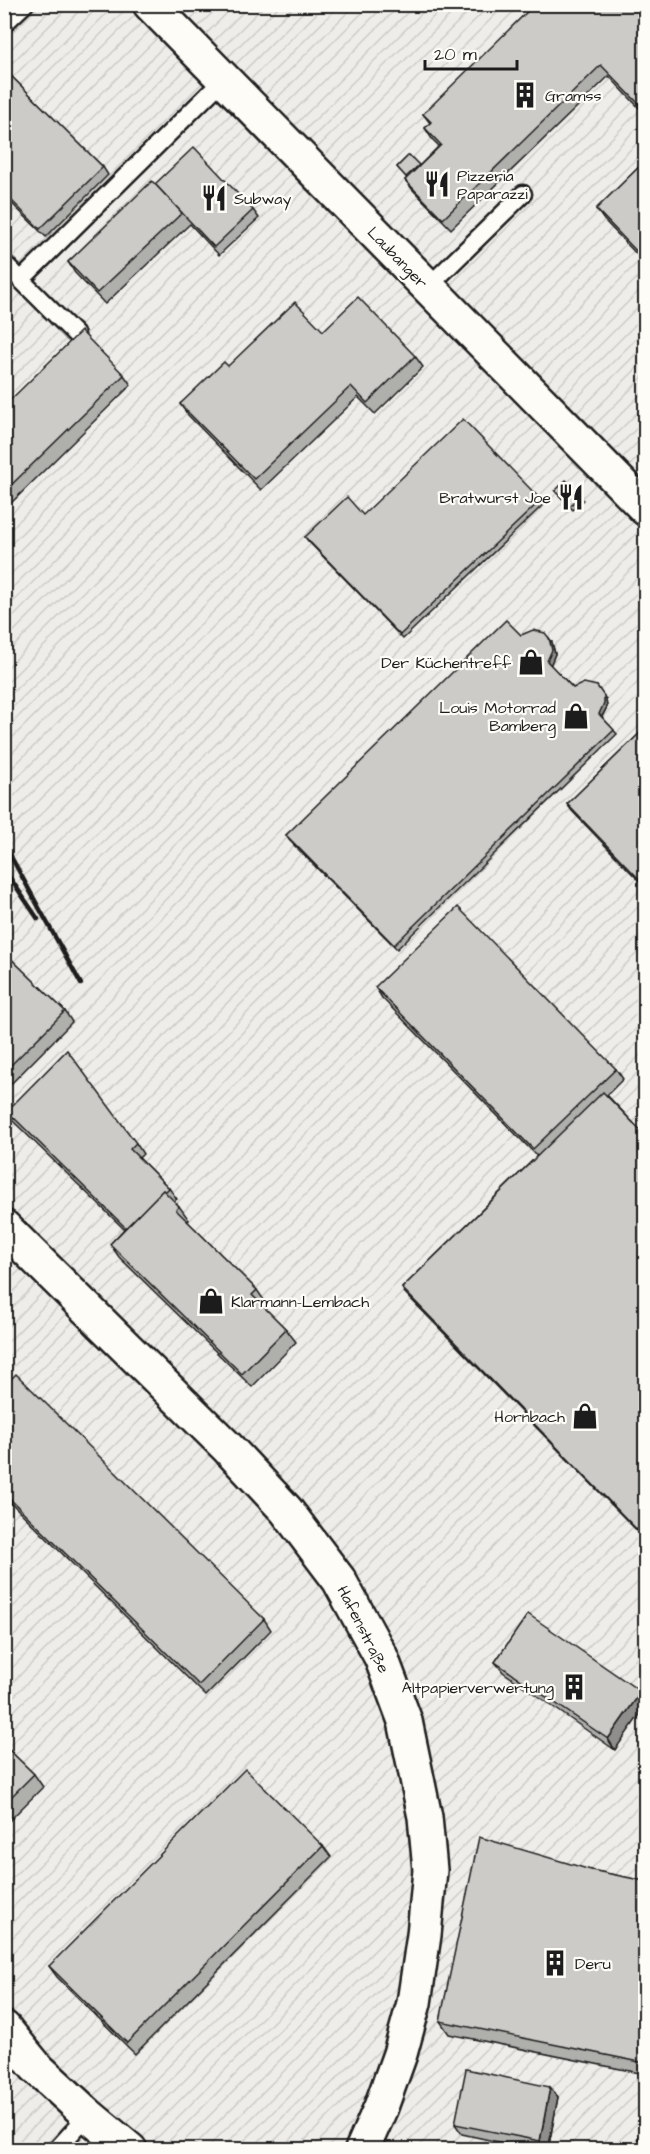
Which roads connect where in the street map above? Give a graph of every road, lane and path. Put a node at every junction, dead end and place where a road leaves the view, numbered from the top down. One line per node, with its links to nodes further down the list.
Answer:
1 (25, 4): 3 (lane)
2 (150, 4): 4 (street, Laubanger)
3 (4, 24)
4 (224, 79): 7 (lane); 8 (street, Laubanger)
5 (523, 194): 8 (lane)
6 (4, 263): 7 (lane)
7 (21, 280): 9 (lane)
8 (428, 287): 10 (street, Laubanger)
9 (76, 335)
10 (645, 509)
11 (4, 1227): 16 (street, Hafenstraße)
12 (4, 2028): 13 (street)
13 (88, 2115): 14 (lane); 15 (street)
14 (56, 2150)
15 (130, 2150)
16 (362, 2150)

